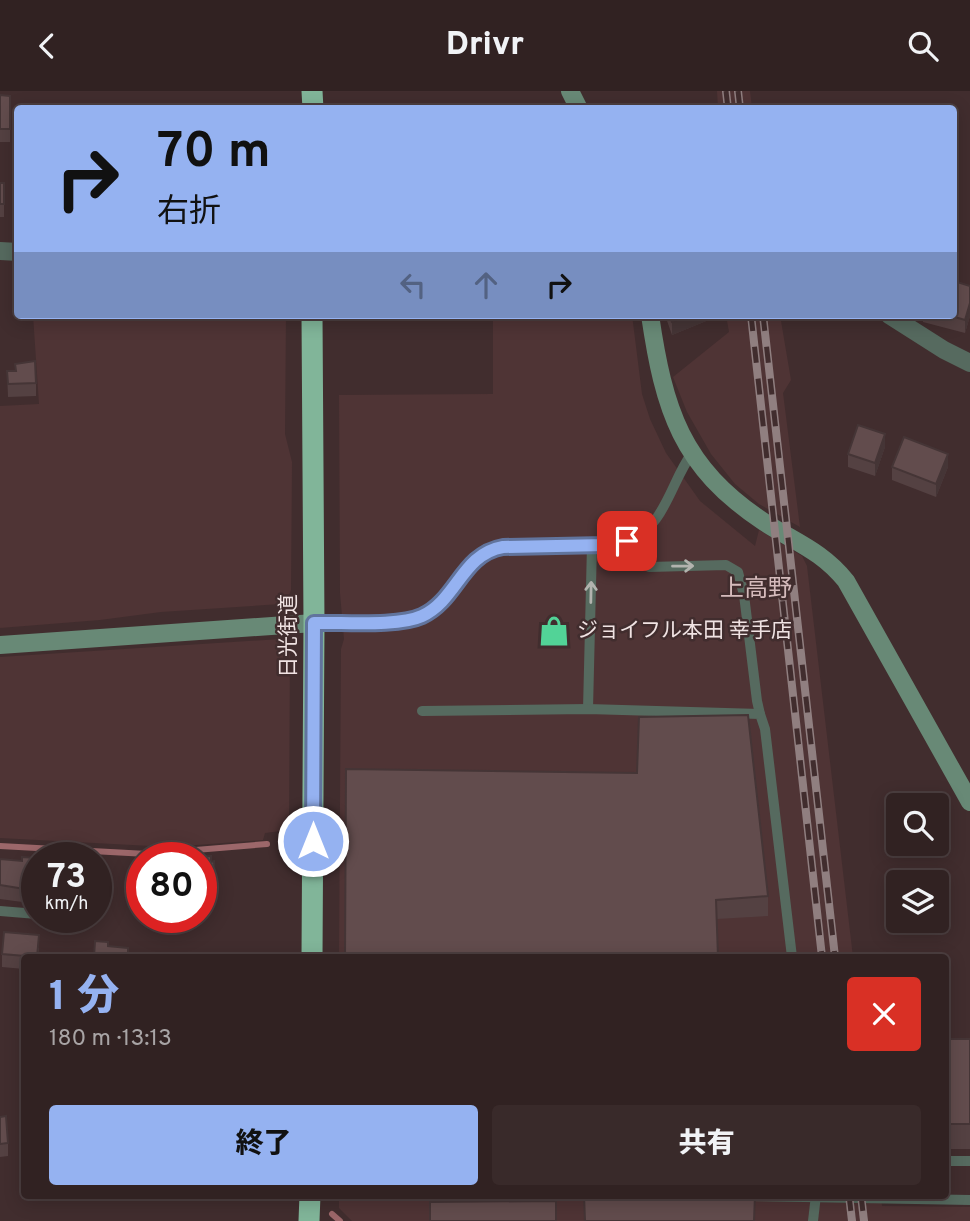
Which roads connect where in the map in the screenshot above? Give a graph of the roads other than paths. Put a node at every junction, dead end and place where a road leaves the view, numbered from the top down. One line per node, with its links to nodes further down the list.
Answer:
1 (312, 319): 8 (highway, 日光街道)
2 (651, 319): 5 (street)
3 (895, 319): 4 (street)
4 (970, 363)
5 (692, 453): 6 (lane); 13 (street)
6 (627, 541): 7 (lane); 12 (lane, one-way to 12)
7 (592, 545): 8 (lane); 10 (lane, one-way to 7)
8 (314, 623): 9 (street); 16 (highway, 日光街道)
9 (0, 645)
10 (589, 709): 11 (lane); 12 (lane)
11 (422, 711)
12 (760, 715): 17 (lane)
13 (970, 802)
14 (0, 911): 15 (lane)
15 (21, 913)
16 (312, 954)
17 (792, 954)
18 (949, 1161): 19 (lane)
19 (970, 1161)
20 (310, 1199): 24 (highway)
21 (815, 1199): 25 (lane)
22 (931, 1199): 23 (lane)
23 (970, 1200)
24 (309, 1221)
25 (813, 1221)

